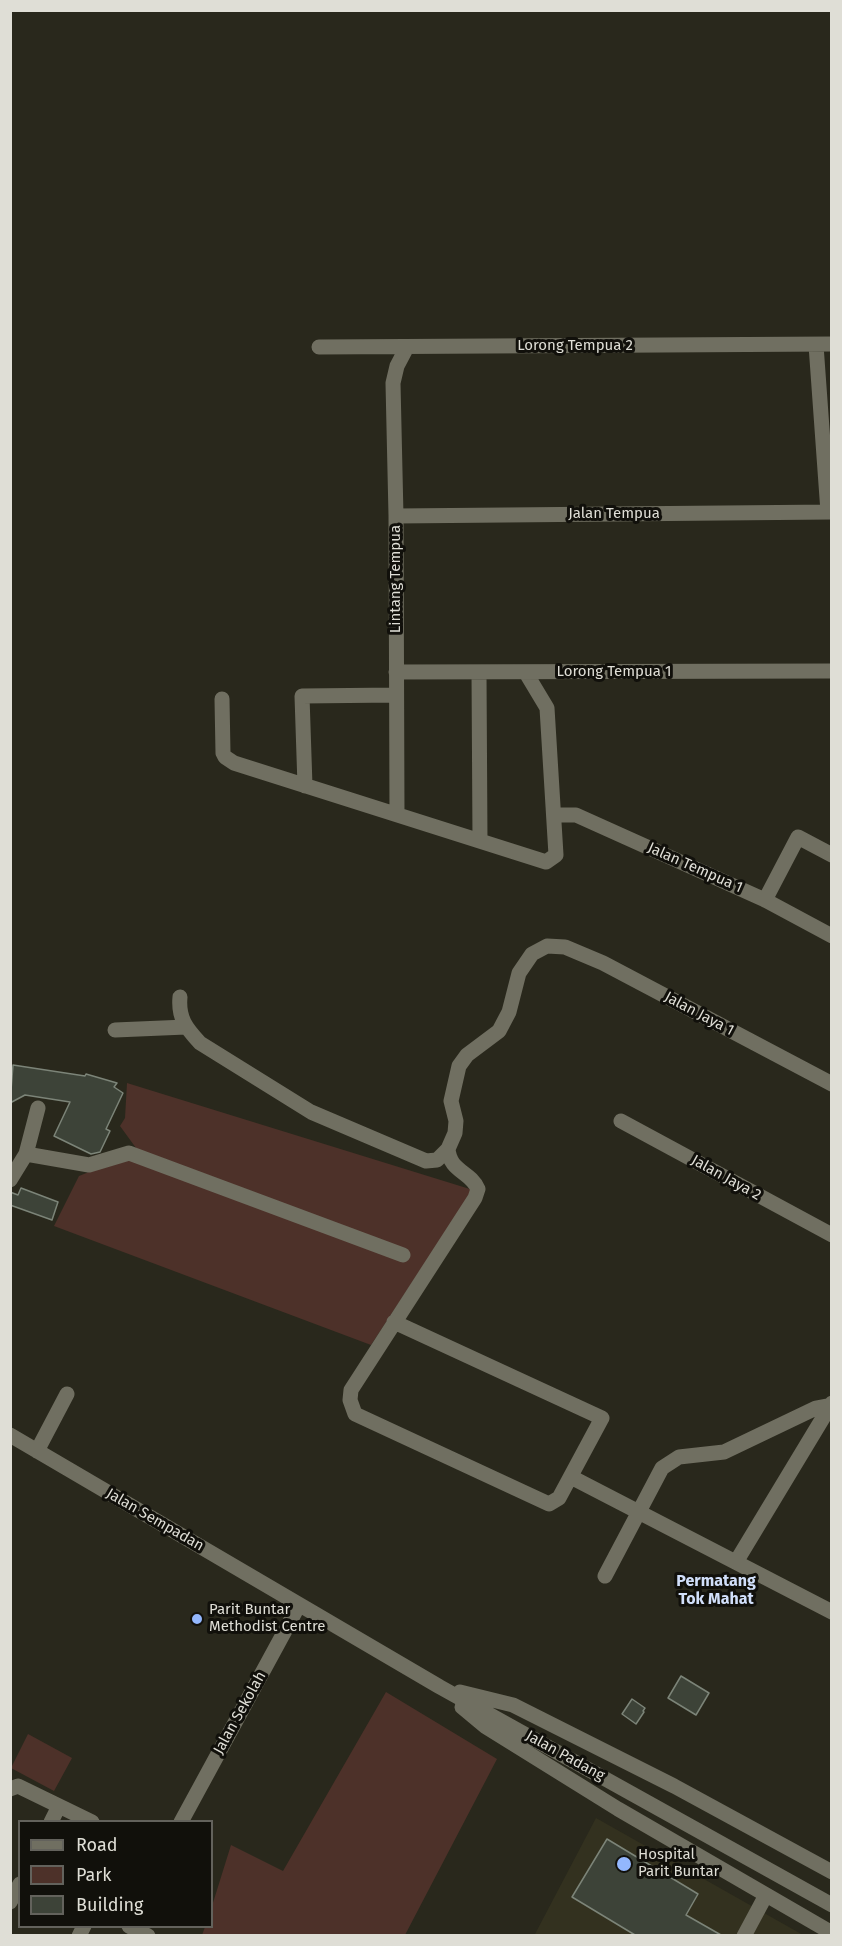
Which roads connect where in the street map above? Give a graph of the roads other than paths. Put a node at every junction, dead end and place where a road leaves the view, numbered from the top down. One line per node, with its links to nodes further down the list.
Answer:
1 (824, 345): 3 (street, Lorong Tempua 2); 4 (street)
2 (319, 347): 3 (street, Lorong Tempua 2)
3 (407, 347): 5 (street, Lintang Tempua)
4 (830, 512): 5 (street, Jalan Tempua)
5 (396, 516): 7 (street, Lintang Tempua)
6 (831, 671): 9 (street, Lorong Tempua 1)
7 (396, 672): 8 (street, Lorong Tempua 1); 10 (street, Lintang Tempua)
8 (479, 673): 9 (street, Lorong Tempua 1); 15 (street)
9 (526, 673): 14 (street)
10 (396, 695): 12 (street); 13 (street, Lintang Tempua)
11 (222, 699): 12 (street)
12 (305, 786): 13 (street)
13 (397, 814): 15 (street)
14 (554, 815): 15 (street); 17 (street, Jalan Tempua 1)
15 (480, 840)
16 (831, 855): 17 (street)
17 (765, 900): 18 (street, Jalan Tempua 1)
18 (831, 936)
19 (180, 997): 20 (street)
20 (186, 1027): 21 (street); 25 (street)
21 (115, 1029)
22 (831, 1084): 25 (street, Jalan Jaya 1)
23 (38, 1108): 26 (street)
24 (621, 1121): 28 (street, Jalan Jaya 2)
25 (448, 1149): 30 (street)
26 (26, 1154): 27 (street); 29 (street)
27 (10, 1180)
28 (831, 1235)
29 (403, 1255)
30 (394, 1322): 35 (street); 35 (street)
31 (67, 1394): 34 (street)
32 (831, 1404): 36 (street); 37 (street)
33 (10, 1435): 34 (street, Jalan Sempadan)
34 (38, 1451): 39 (street, Jalan Sempadan)
35 (571, 1477): 36 (street)
36 (639, 1511): 37 (street); 38 (street)
37 (736, 1562): 40 (street)
38 (605, 1576)
39 (299, 1605): 41 (street, Jalan Padang); 46 (street, Jalan Sekolah)
40 (831, 1612)
41 (440, 1687): 47 (street); 49 (street); 51 (street, Jalan Padang)
42 (10, 1789): 43 (street)
43 (59, 1806): 44 (street); 45 (street)
44 (52, 1820)
45 (90, 1820)
46 (182, 1820)
47 (831, 1872)
48 (18, 1888): 50 (street)
49 (766, 1895): 53 (street); 55 (street)
50 (10, 1902)
51 (831, 1905)
52 (133, 1928): 54 (street)
53 (831, 1933)
54 (148, 1935)
55 (744, 1935)

